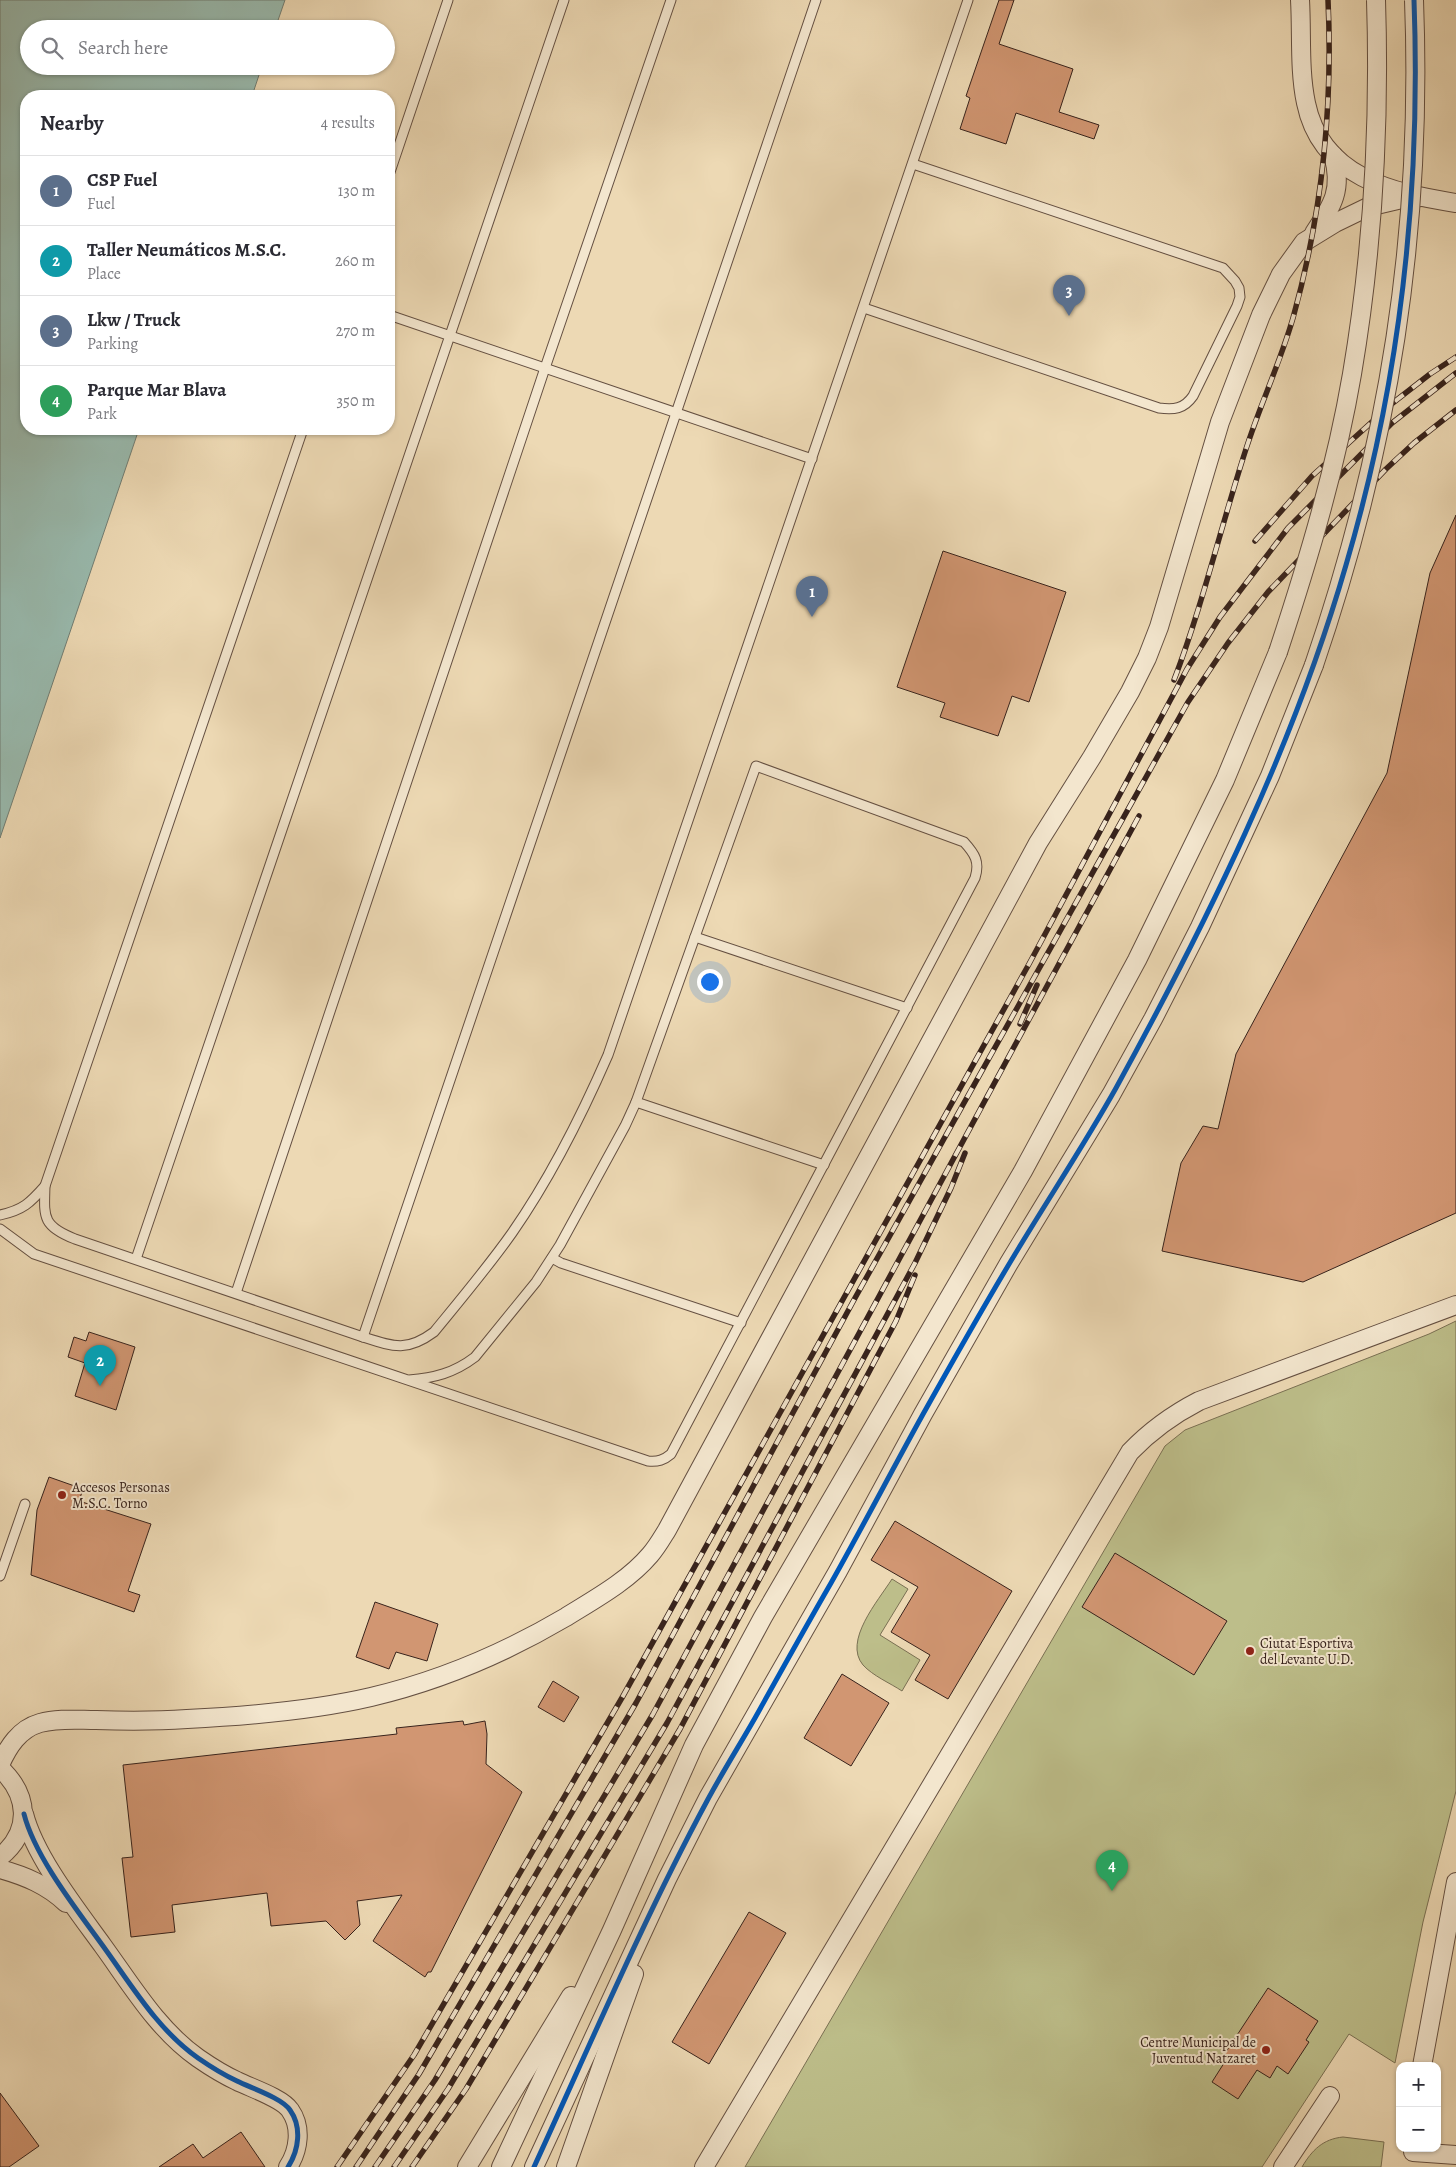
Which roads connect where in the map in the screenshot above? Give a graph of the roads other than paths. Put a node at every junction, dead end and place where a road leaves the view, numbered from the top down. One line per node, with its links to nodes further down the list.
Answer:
1 (448, 0): 10 (lane)
2 (564, 0): 17 (lane)
3 (671, 0): 18 (lane)
4 (816, 0): 19 (lane)
5 (968, 0): 11 (lane)
6 (1300, 0): 9 (street)
7 (1376, 0): 45 (street, bridge)
8 (1414, 0): 42 (street, bridge)
9 (1333, 155): 12 (street); 14 (street)
10 (395, 157)
11 (913, 164): 15 (lane); 15 (lane)
12 (1420, 197): 13 (street); 14 (street)
13 (1456, 202)
14 (1312, 236): 38 (street)
15 (864, 308): 21 (lane)
16 (395, 317): 17 (lane)
17 (450, 336): 18 (lane); 30 (lane)
18 (545, 368): 19 (lane); 31 (lane)
19 (676, 413): 21 (lane); 34 (lane)
20 (301, 435): 26 (lane)
21 (812, 459): 34 (lane)
22 (695, 937): 23 (lane); 23 (lane); 24 (lane)
23 (906, 1008): 25 (lane)
24 (636, 1102): 25 (lane); 29 (lane)
25 (824, 1165): 33 (lane)
26 (45, 1186): 27 (lane); 30 (lane)
27 (0, 1215)
28 (0, 1229): 35 (lane)
29 (552, 1258): 33 (lane); 35 (lane)
30 (136, 1259): 31 (lane)
31 (236, 1294): 34 (lane)
32 (1456, 1305): 55 (street)
33 (740, 1323): 35 (lane)
34 (363, 1337)
35 (409, 1380)
36 (25, 1504): 37 (lane)
37 (0, 1576)
38 (0, 1767): 39 (street)
39 (24, 1814): 40 (street); 44 (street)
40 (0, 1857)
41 (0, 1869): 44 (street)
42 (667, 1879): 53 (street); 54 (street)
43 (1456, 1882): 46 (street)
44 (83, 1918): 50 (street)
45 (612, 1930): 51 (street); 52 (street)
46 (1423, 2062)
47 (1330, 2096): 56 (street)
48 (1456, 2155): 49 (street)
49 (1412, 2156)
50 (288, 2167)
51 (467, 2167)
52 (501, 2167)
53 (534, 2167)
54 (566, 2167)
55 (704, 2167)
56 (1283, 2167)

